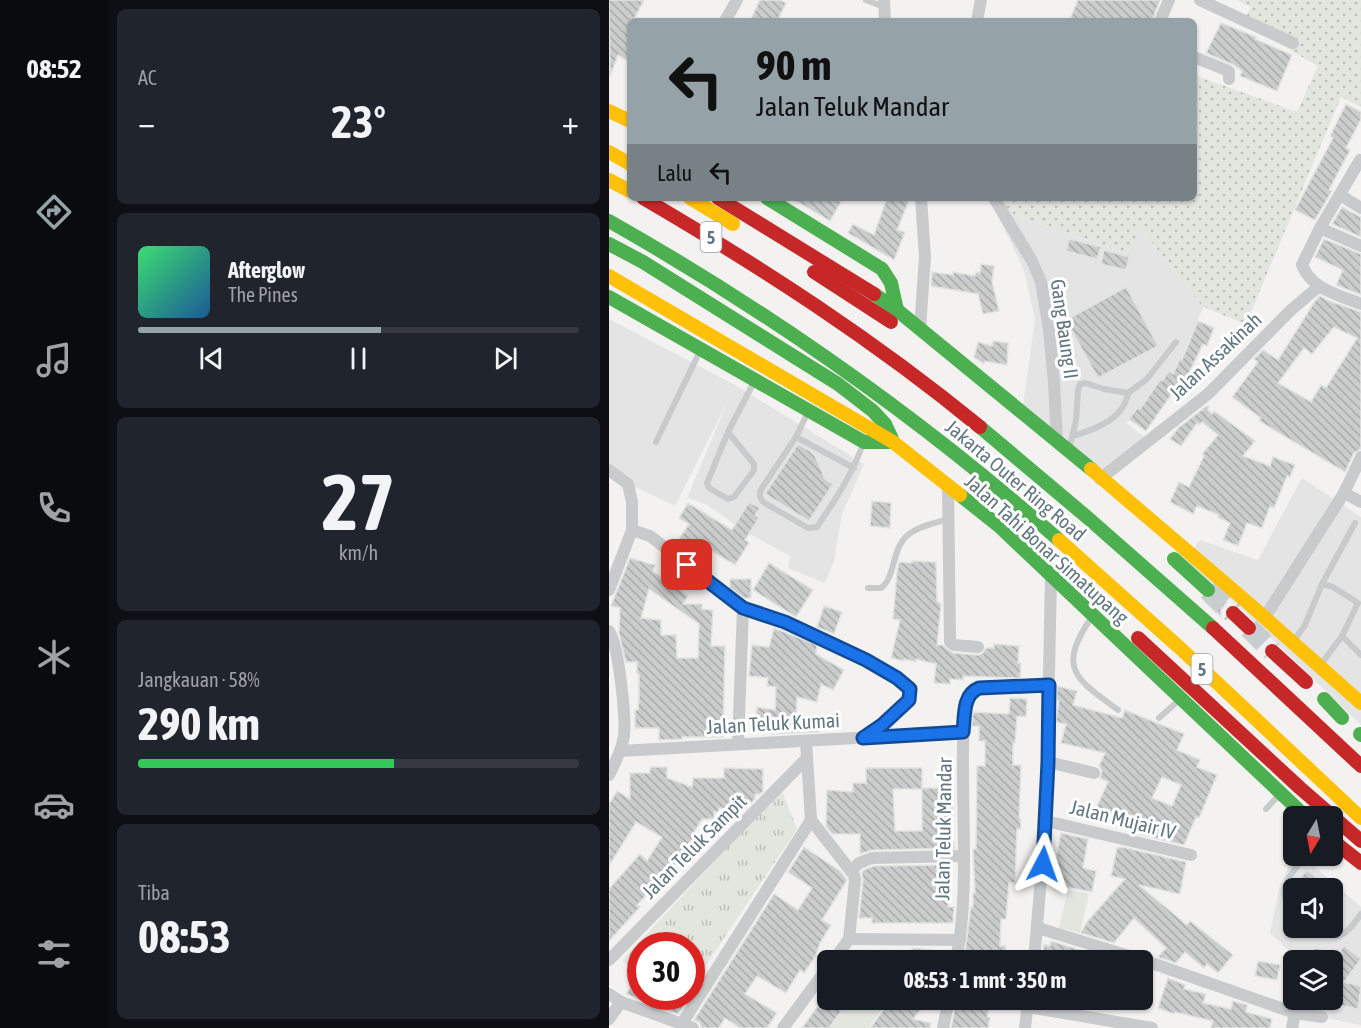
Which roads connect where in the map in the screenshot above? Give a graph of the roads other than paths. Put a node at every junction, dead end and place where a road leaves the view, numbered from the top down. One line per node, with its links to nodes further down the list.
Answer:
1 (737, 0): 7 (street)
2 (866, 0): 6 (lane)
3 (981, 0): 8 (street)
4 (1169, 0): 9 (street)
5 (1200, 0): 10 (street)
6 (884, 4)
7 (727, 18)
8 (978, 18)
9 (1161, 18)
10 (1293, 43)
11 (1197, 58): 12 (street)
12 (1229, 79)
13 (609, 111): 14 (highway)
14 (627, 120)
15 (609, 138): 16 (highway)
16 (627, 147)
17 (609, 152): 19 (highway)
18 (1360, 160): 22 (street)
19 (627, 162)
20 (609, 180): 21 (highway)
21 (627, 189)
22 (1340, 195): 29 (street); 31 (street)
23 (648, 201): 100 (highway, Jakarta Outer Ring Road / 5)
24 (695, 201): 39 (highway)
25 (723, 201): 38 (highway)
26 (772, 201): 38 (highway)
27 (921, 201): 39 (street)
28 (996, 201): 51 (street, Gang Baung II)
29 (1361, 208)
30 (609, 221): 106 (highway, Jakarta Outer Ring Road / 5)
31 (1320, 228): 33 (street); 35 (street)
32 (609, 244): 50 (highway)
33 (1361, 246)
34 (609, 276): 50 (highway, Jalan Tahi Bonar Simatupang)
35 (1318, 287): 37 (street); 55 (street, Jalan Assakinah)
36 (609, 297): 41 (highway)
37 (1361, 304)
38 (897, 310): 39 (highway)
39 (920, 329): 51 (highway)
40 (1176, 342): 43 (lane)
41 (701, 350): 42 (highway); 48 (lane)
42 (755, 381): 44 (highway); 45 (lane)
43 (1128, 393): 46 (lane); 46 (lane)
44 (809, 412): 47 (lane); 49 (highway)
45 (727, 432): 45 (lane)
46 (1073, 436): 51 (lane)
47 (796, 437): 53 (lane); 53 (lane)
48 (656, 442)
49 (864, 442): 50 (highway); 53 (lane)
50 (893, 442): 56 (highway, Jalan Tahi Bonar Simatupang)
51 (1062, 447): 55 (highway); 58 (highway)
52 (1361, 457): 57 (street)
53 (854, 468)
54 (609, 470): 63 (street)
55 (1100, 479): 75 (highway)
56 (948, 486): 60 (street); 62 (highway, Jalan Tahi Bonar Simatupang)
57 (1344, 494): 59 (street); 75 (street)
58 (1099, 495)
59 (1361, 502)
60 (948, 519): 67 (lane); 81 (street)
61 (1355, 523): 66 (lane)
62 (999, 526): 65 (highway, Jalan Tahi Bonar Simatupang); 70 (highway)
63 (632, 530): 68 (street); 72 (street)
64 (1167, 553): 69 (highway)
65 (1051, 576): 74 (highway, Jalan Tahi Bonar Simatupang); 86 (street)
66 (1322, 584): 71 (lane); 80 (lane)
67 (868, 588)
68 (609, 590)
69 (1208, 590)
70 (1092, 595)
71 (1359, 600): 79 (lane)
72 (743, 608): 94 (street); 96 (street)
73 (1233, 613): 77 (highway)
74 (1093, 615): 87 (highway, Jalan Tahi Bonar Simatupang); 90 (lane)
75 (1265, 617): 80 (highway)
76 (1127, 627): 109 (highway)
77 (1249, 628)
78 (609, 631): 97 (street)
79 (1342, 636): 83 (lane); 84 (lane)
80 (1293, 641): 84 (highway)
81 (978, 647)
82 (1272, 651): 85 (highway)
83 (1361, 655)
84 (1320, 666): 89 (highway)
85 (1305, 682)
86 (1045, 685): 93 (street, Jalan Teluk Mandar); 99 (street)
87 (1180, 698): 91 (lane); 103 (highway, Jalan Tahi Bonar Simatupang)
88 (1324, 699): 92 (highway)
89 (1361, 703)
90 (1118, 710)
91 (1159, 718)
92 (1342, 718)
93 (963, 732): 94 (street, Jalan Teluk Kumai); 112 (street, Jalan Teluk Mandar)
94 (863, 738): 95 (street, Jalan Teluk Kumai)
95 (806, 741): 96 (street, Jalan Teluk Kumai); 98 (street)
96 (738, 744): 97 (street, Jalan Teluk Kumai)
97 (620, 751): 102 (street)
98 (807, 758): 107 (street); 124 (street, Jalan Teluk Sampit)
99 (1048, 762): 101 (street); 108 (street)
100 (1361, 766)
101 (1094, 773)
102 (609, 775)
103 (1280, 793): 104 (highway, Jalan Tahi Bonar Simatupang); 105 (lane)
104 (1294, 806)
105 (1266, 809)
106 (1361, 818)
107 (811, 820): 114 (street); 135 (street)
108 (1046, 821): 111 (street, Jalan Mujair IV); 116 (street)
109 (1361, 841)
110 (1343, 849): 113 (highway)
111 (1191, 855)
112 (963, 856): 114 (street); 119 (street, Jalan Teluk Mandar)
113 (1361, 863)
114 (851, 871): 118 (street)
115 (1361, 914): 117 (lane)
116 (1038, 928): 122 (street); 123 (street)
117 (1343, 935)
118 (849, 939): 119 (street); 120 (street)
119 (960, 940): 121 (street, Jalan Teluk Mandar)
120 (841, 950)
121 (958, 950)
122 (1035, 950)
123 (1110, 950)
124 (609, 960)
125 (1153, 964): 132 (street)
126 (817, 983): 136 (street)
127 (609, 994): 128 (street)
128 (621, 1002): 134 (street); 135 (street)
129 (947, 1010): 137 (street)
130 (1027, 1010): 138 (street)
131 (1063, 1010): 139 (street)
132 (1295, 1013): 133 (street); 140 (street)
133 (1322, 1017)
134 (609, 1019)
135 (687, 1027)
136 (783, 1028)
137 (943, 1028)
138 (1025, 1028)
139 (1152, 1028)
140 (1292, 1028)

